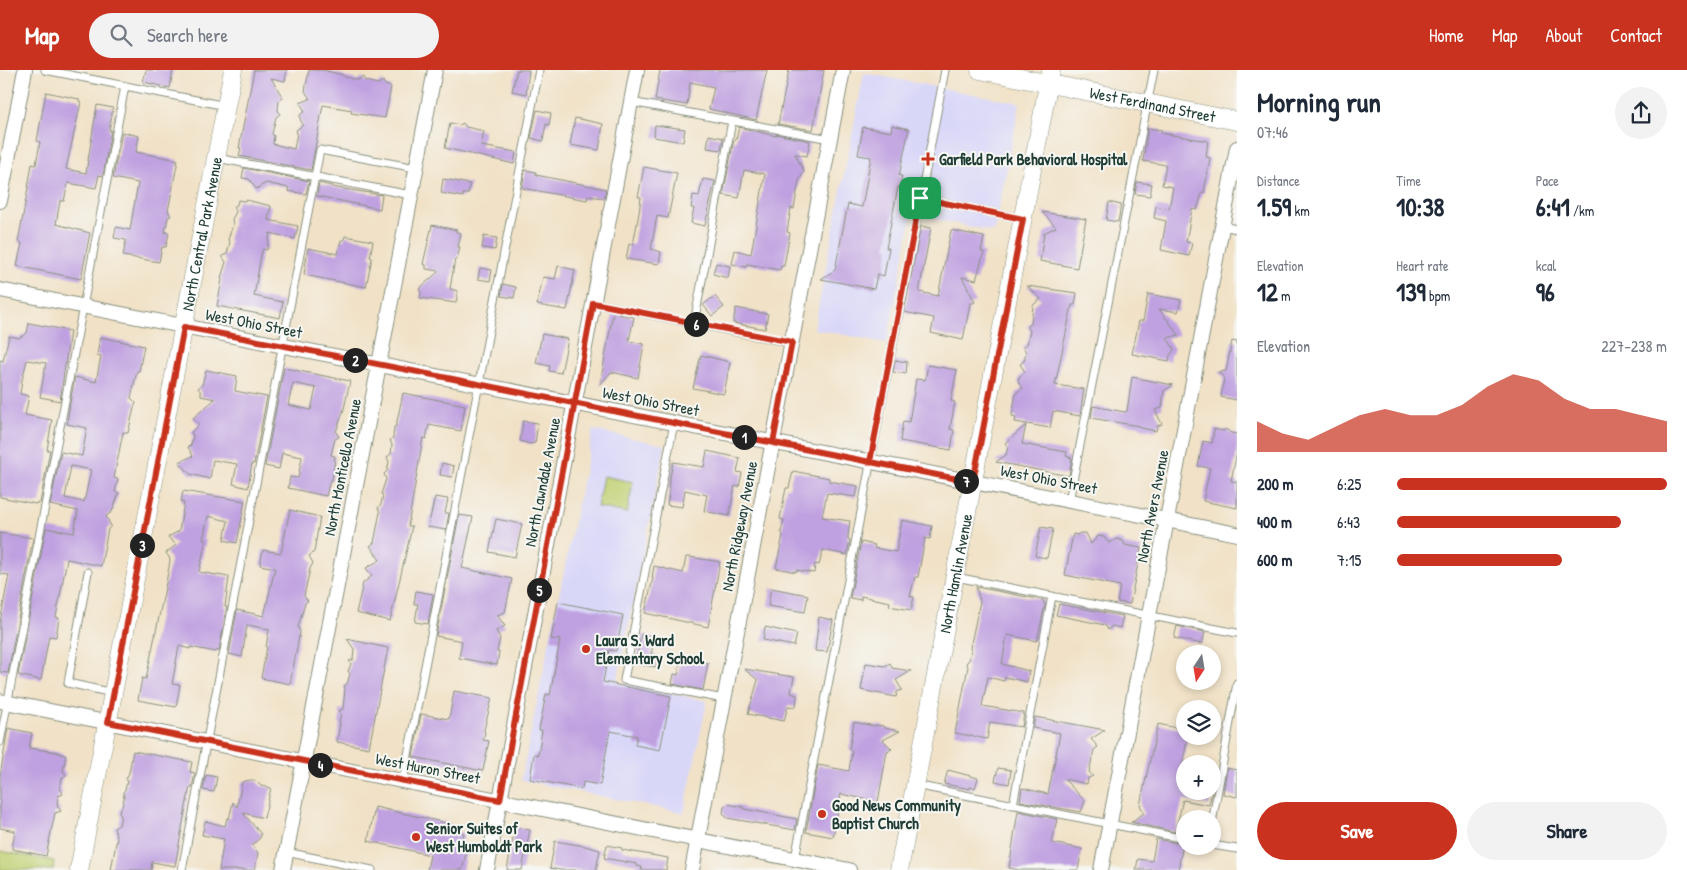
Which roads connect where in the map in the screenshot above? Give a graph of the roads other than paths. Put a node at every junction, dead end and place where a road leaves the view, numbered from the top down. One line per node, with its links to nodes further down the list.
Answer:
1 (25, 70): 25 (street)
2 (45, 70): 12 (lane)
3 (233, 70): 15 (street, North Central Park Avenue)
4 (435, 70): 21 (street, North Monticello Avenue)
5 (539, 70): 37 (lane)
6 (637, 70): 13 (street, North Lawndale Avenue)
7 (843, 70): 18 (street, North Ridgeway Avenue)
8 (945, 70): 24 (lane)
9 (980, 70): 11 (street, West Ferdinand Street)
10 (1154, 70): 14 (lane)
11 (1050, 77): 14 (street, West Ferdinand Street); 26 (street, North Hamlin Avenue)
12 (125, 86): 15 (lane); 31 (lane)
13 (631, 102): 16 (lane); 30 (street, North Lawndale Avenue)
14 (1148, 103): 17 (street, West Ferdinand Street); 43 (lane)
15 (226, 106): 20 (street, North Central Park Avenue)
16 (732, 121): 18 (lane); 32 (lane)
17 (1237, 121)
18 (830, 139): 34 (street, North Ridgeway Avenue)
19 (1237, 148): 27 (street, North Avers Avenue)
20 (216, 158): 22 (lane); 33 (street, North Central Park Avenue)
21 (416, 168): 22 (lane); 23 (street, North Monticello Avenue)
22 (315, 177): 23 (lane); 35 (lane)
23 (411, 195): 36 (street, North Monticello Avenue)
24 (920, 198): 26 (lane); 41 (lane)
25 (0, 201)
26 (1023, 219): 42 (street, North Hamlin Avenue)
27 (1222, 226): 28 (lane); 44 (street, North Avers Avenue)
28 (1237, 229)
29 (0, 290): 31 (street, West Ohio Street)
30 (593, 303): 32 (lane); 38 (street, North Lawndale Avenue)
31 (84, 307): 33 (street, West Ohio Street); 54 (lane)
32 (694, 323): 34 (lane)
33 (184, 327): 35 (street, West Ohio Street); 52 (street, North Central Park Avenue)
34 (792, 342): 40 (street, North Ridgeway Avenue)
35 (282, 346): 36 (street, West Ohio Street); 57 (lane)
36 (379, 365): 37 (street, West Ohio Street); 58 (street, North Monticello Avenue)
37 (480, 385): 38 (street, West Ohio Street); 59 (lane)
38 (574, 404): 39 (street, West Ohio Street); 61 (street, North Lawndale Avenue)
39 (674, 423): 40 (street, West Ohio Street); 53 (lane)
40 (773, 443): 41 (street, West Ohio Street); 53 (street, North Ridgeway Avenue)
41 (870, 462): 42 (street, West Ohio Street); 70 (lane)
42 (973, 482): 43 (street, West Ohio Street); 47 (street, North Hamlin Avenue)
43 (1069, 501): 44 (street, West Ohio Street)
44 (1167, 520): 45 (street, West Ohio Street); 49 (street, North Avers Avenue)
45 (1237, 534)
46 (88, 572): 52 (lane)
47 (955, 576): 48 (lane); 60 (street, North Hamlin Avenue)
48 (1052, 596): 49 (lane); 62 (lane)
49 (1149, 615): 50 (lane); 64 (street, North Avers Avenue)
50 (1237, 633)
51 (1237, 683): 63 (lane)
52 (113, 693): 55 (street, North Central Park Avenue)
53 (724, 699): 66 (street, North Ridgeway Avenue)
54 (4, 701): 55 (street, West Huron Street); 56 (lane)
55 (108, 722): 57 (street, West Huron Street); 71 (street, North Central Park Avenue)
56 (0, 742)
57 (207, 742): 58 (street, West Huron Street); 72 (lane)
58 (303, 761): 59 (street, West Huron Street); 69 (street, North Monticello Avenue)
59 (403, 781): 61 (street, West Huron Street)
60 (915, 785): 62 (lane); 78 (street, North Hamlin Avenue)
61 (500, 800): 66 (street, West Huron Street); 75 (street, North Lawndale Avenue)
62 (1013, 805): 64 (lane)
63 (1214, 810)
64 (1110, 824): 65 (lane); 79 (street, North Avers Avenue)
65 (1176, 837)
66 (698, 840): 70 (street, West Huron Street); 76 (street, North Ridgeway Avenue)
67 (1221, 847): 68 (lane)
68 (1237, 850)
69 (286, 852): 73 (street, North Monticello Avenue); 74 (lane)
70 (795, 859): 77 (street, West Huron Street)
71 (79, 870)
72 (182, 870)
73 (283, 870)
74 (372, 870)
75 (487, 870)
76 (692, 870)
77 (849, 870)
78 (899, 870)
79 (1101, 870)

